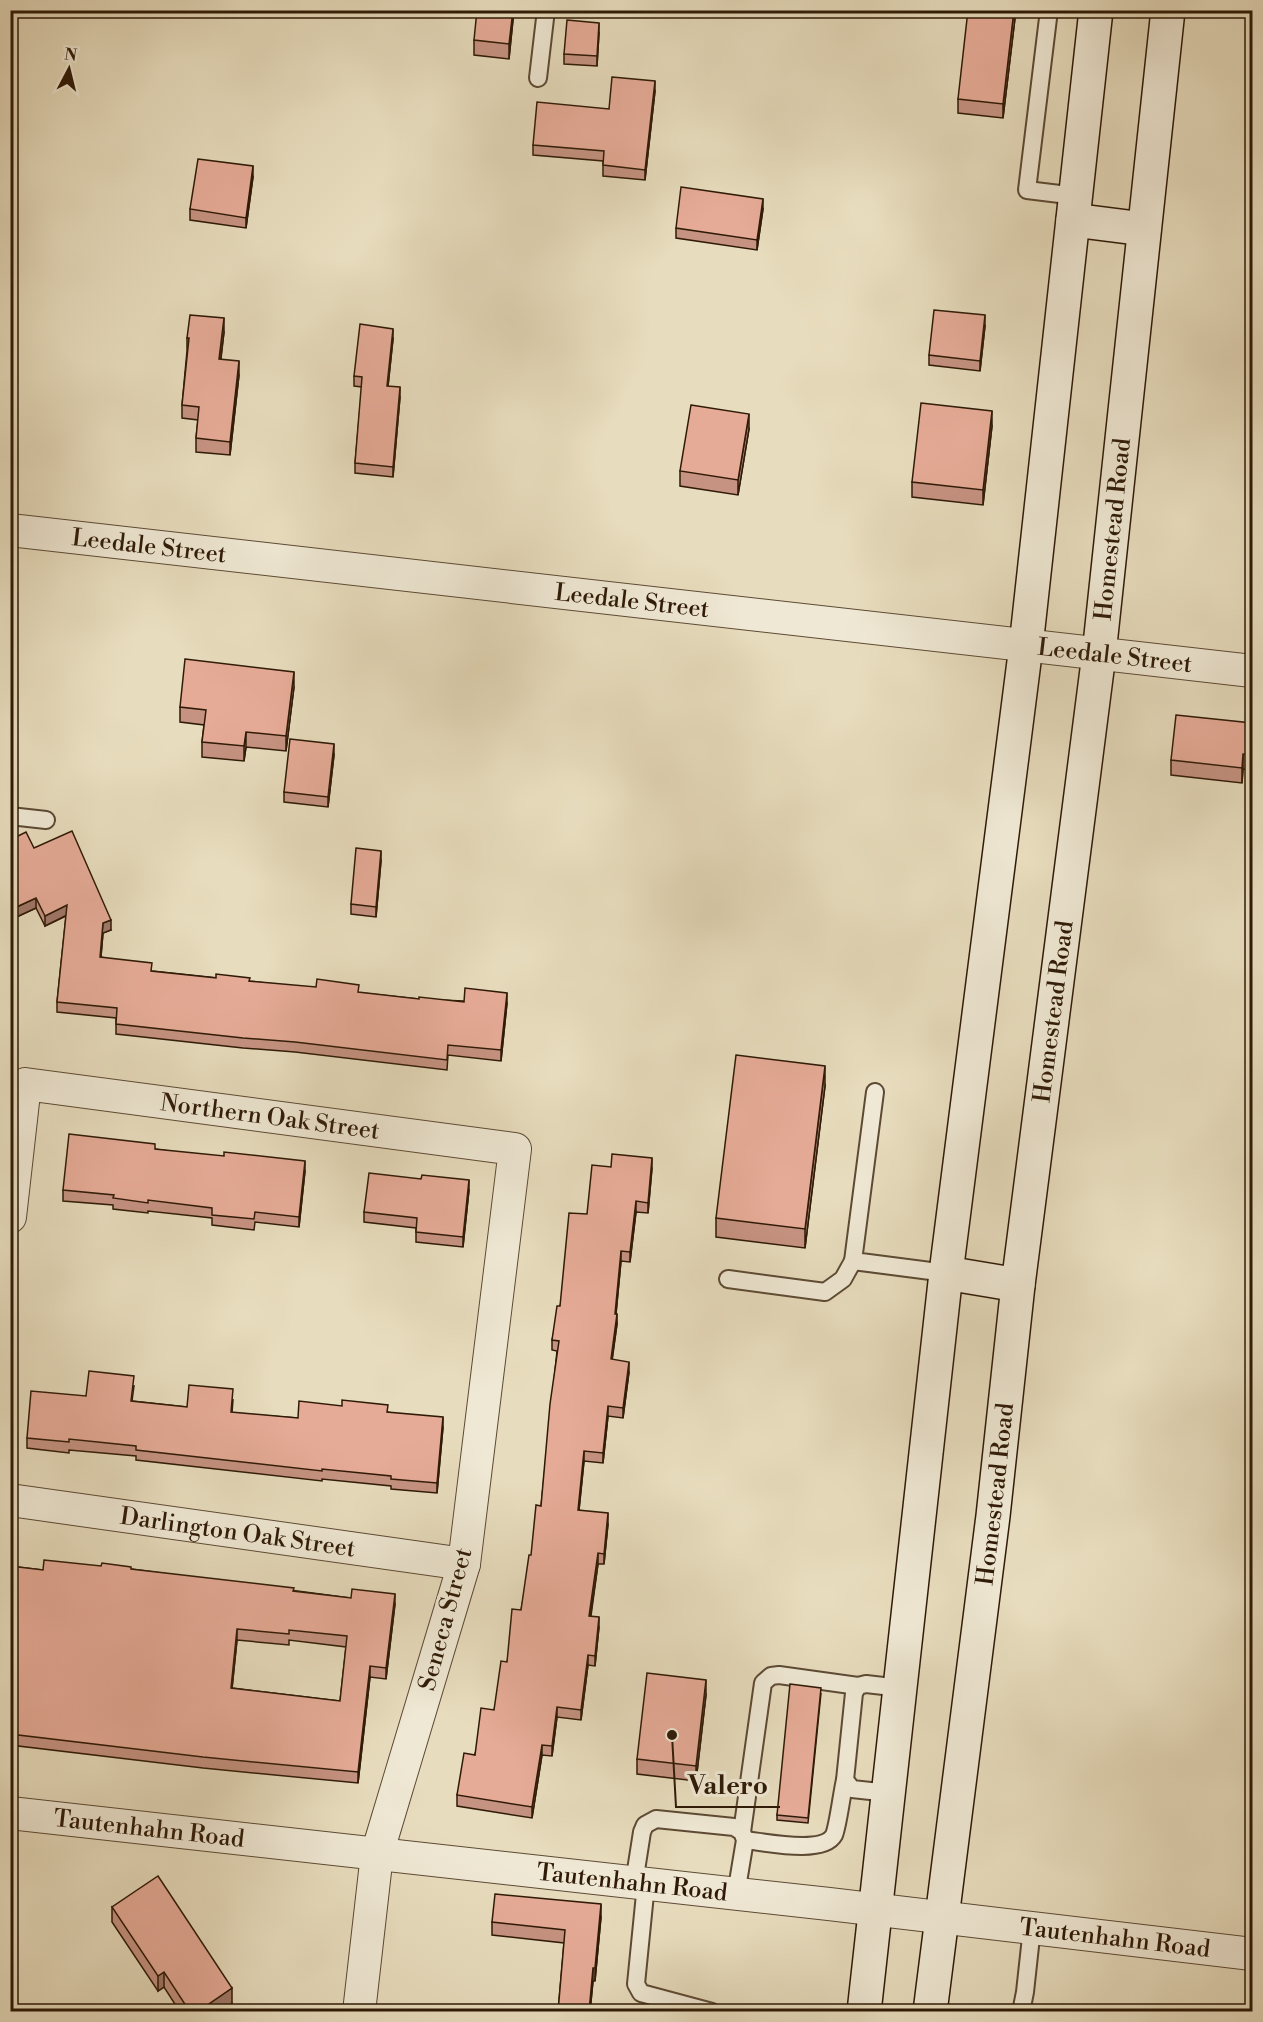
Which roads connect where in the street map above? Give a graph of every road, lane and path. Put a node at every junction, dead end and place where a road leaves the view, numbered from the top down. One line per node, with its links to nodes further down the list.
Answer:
1 (546, 10): 5 (lane)
2 (1048, 10): 6 (lane)
3 (1096, 10): 6 (main road)
4 (1168, 10): 7 (main road, Homestead Road)
5 (538, 78)
6 (1074, 208): 7 (main road); 9 (main road)
7 (1144, 229): 10 (main road, Homestead Road)
8 (10, 530): 9 (street, Leedale Street)
9 (1026, 646): 10 (street, Leedale Street); 18 (main road)
10 (1100, 654): 11 (street, Leedale Street); 20 (main road, Homestead Road)
11 (1252, 671)
12 (10, 816): 13 (lane)
13 (46, 820)
14 (875, 1092): 17 (lane)
15 (515, 1149): 16 (street, Northern Oak Street); 22 (street, Seneca Street)
16 (10, 1216)
17 (853, 1261): 18 (lane); 19 (lane)
18 (946, 1273): 20 (main road); 24 (main road)
19 (728, 1279)
20 (1017, 1285): 33 (main road, Homestead Road)
21 (10, 1500): 22 (street, Darlington Oak Street)
22 (464, 1564): 29 (street, Seneca Street)
23 (858, 1686): 24 (lane); 25 (lane); 28 (lane)
24 (901, 1688): 26 (main road)
25 (845, 1780): 26 (lane); 28 (lane)
26 (889, 1792): 32 (main road)
27 (10, 1813): 29 (street, Tautenhahn Road)
28 (744, 1836): 30 (lane); 31 (lane)
29 (377, 1854): 30 (street, Tautenhahn Road); 36 (street, Seneca Street)
30 (640, 1883): 31 (street, Tautenhahn Road); 37 (lane)
31 (736, 1894): 32 (street, Tautenhahn Road)
32 (876, 1910): 33 (street, Tautenhahn Road); 38 (main road)
33 (941, 1918): 34 (street, Tautenhahn Road); 39 (main road, Homestead Road)
34 (1032, 1928): 35 (street, Tautenhahn Road); 40 (lane)
35 (1252, 1954)
36 (359, 2012)
37 (712, 2012)
38 (864, 2012)
39 (930, 2012)
40 (1021, 2012)

